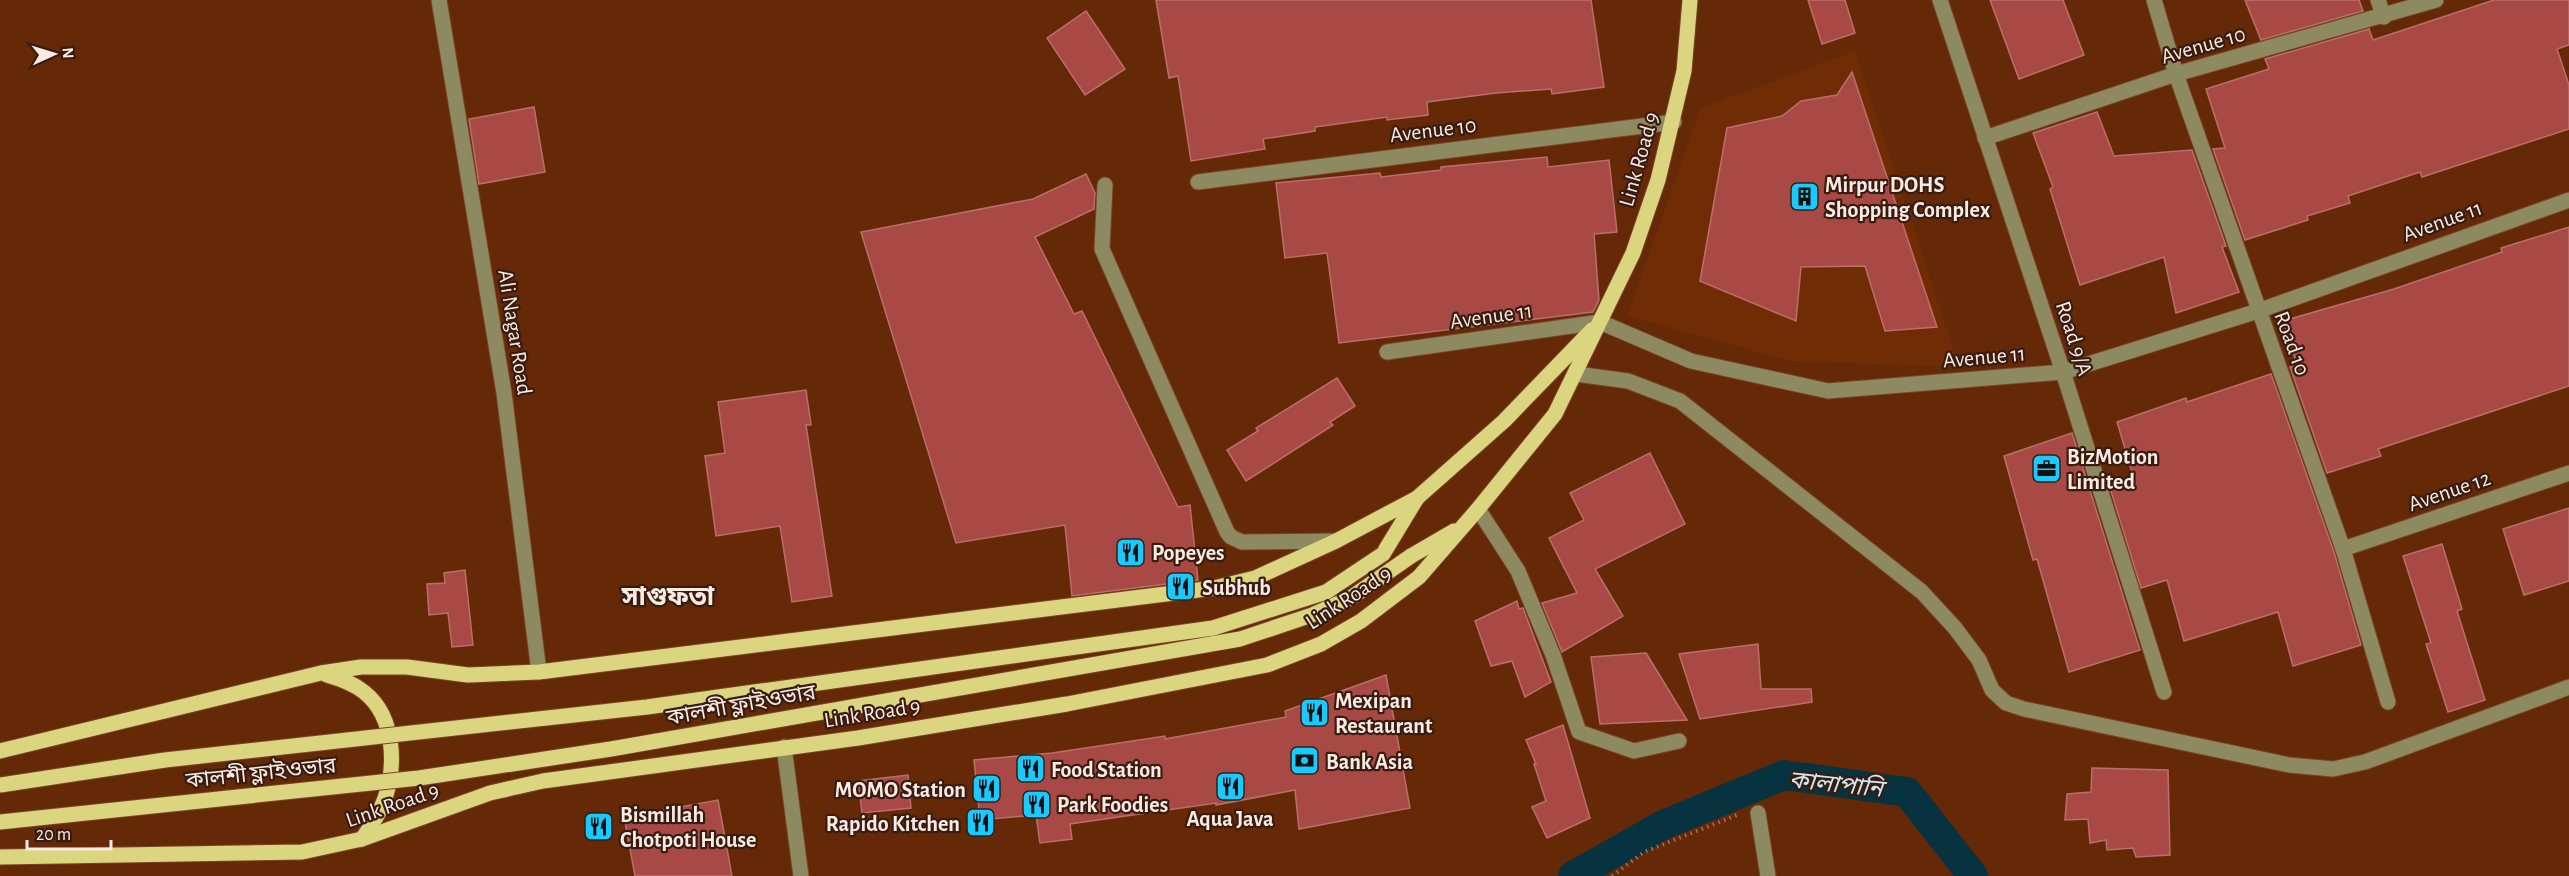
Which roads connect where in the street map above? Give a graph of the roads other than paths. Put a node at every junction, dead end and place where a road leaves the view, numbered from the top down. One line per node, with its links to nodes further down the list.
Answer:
1 (439, 0): 25 (street, Ali Nagar Road)
2 (1690, 0): 9 (main road, Link Road 9)
3 (1940, 0): 10 (street, Road 9/A)
4 (2154, 0): 8 (street, Road 10)
5 (2378, 0): 7 (street)
6 (2436, 0): 7 (street, Avenue 10)
7 (2384, 17): 8 (street, Avenue 10)
8 (2176, 74): 10 (street, Avenue 10); 14 (street, Road 10)
9 (1674, 122): 11 (street, Avenue 10); 15 (main road, Link Road 9)
10 (1985, 138): 17 (street, Road 9/A)
11 (1198, 182)
12 (1105, 185): 23 (street)
13 (2569, 200): 14 (street, Avenue 11)
14 (2258, 311): 17 (street, Avenue 11); 24 (street, Road 10)
15 (1600, 322): 16 (street, Avenue 11); 17 (street, Avenue 11); 18 (main road, Link Road 9); 20 (main road, Link Road 9)
16 (1387, 352)
17 (2063, 372): 28 (street, Road 9/A)
18 (1576, 374): 21 (main road, Link Road 9); 27 (street)
19 (2569, 473): 24 (street, Avenue 12)
20 (1417, 498): 23 (main road, Link Road 9); 33 (main road, bridge)
21 (1478, 509): 22 (main road, Link Road 9); 30 (street)
22 (1460, 528): 31 (main road, Link Road 9); 35 (main road, কালশী ফ্লাইওভার, bridge)
23 (1336, 541): 25 (main road, Link Road 9)
24 (2343, 549): 29 (street, Road 10)
25 (539, 672): 26 (main road, Link Road 9)
26 (321, 673): 32 (main road, Link Road 9); 36 (main road)
27 (2569, 687)
28 (2164, 692)
29 (2388, 702)
30 (1679, 741)
31 (784, 747): 36 (main road, Link Road 9); 38 (street)
32 (0, 751)
33 (0, 785)
34 (1758, 813): 39 (street)
35 (0, 822)
36 (362, 839): 37 (main road, Link Road 9)
37 (0, 857)
38 (801, 876)
39 (1768, 876)

